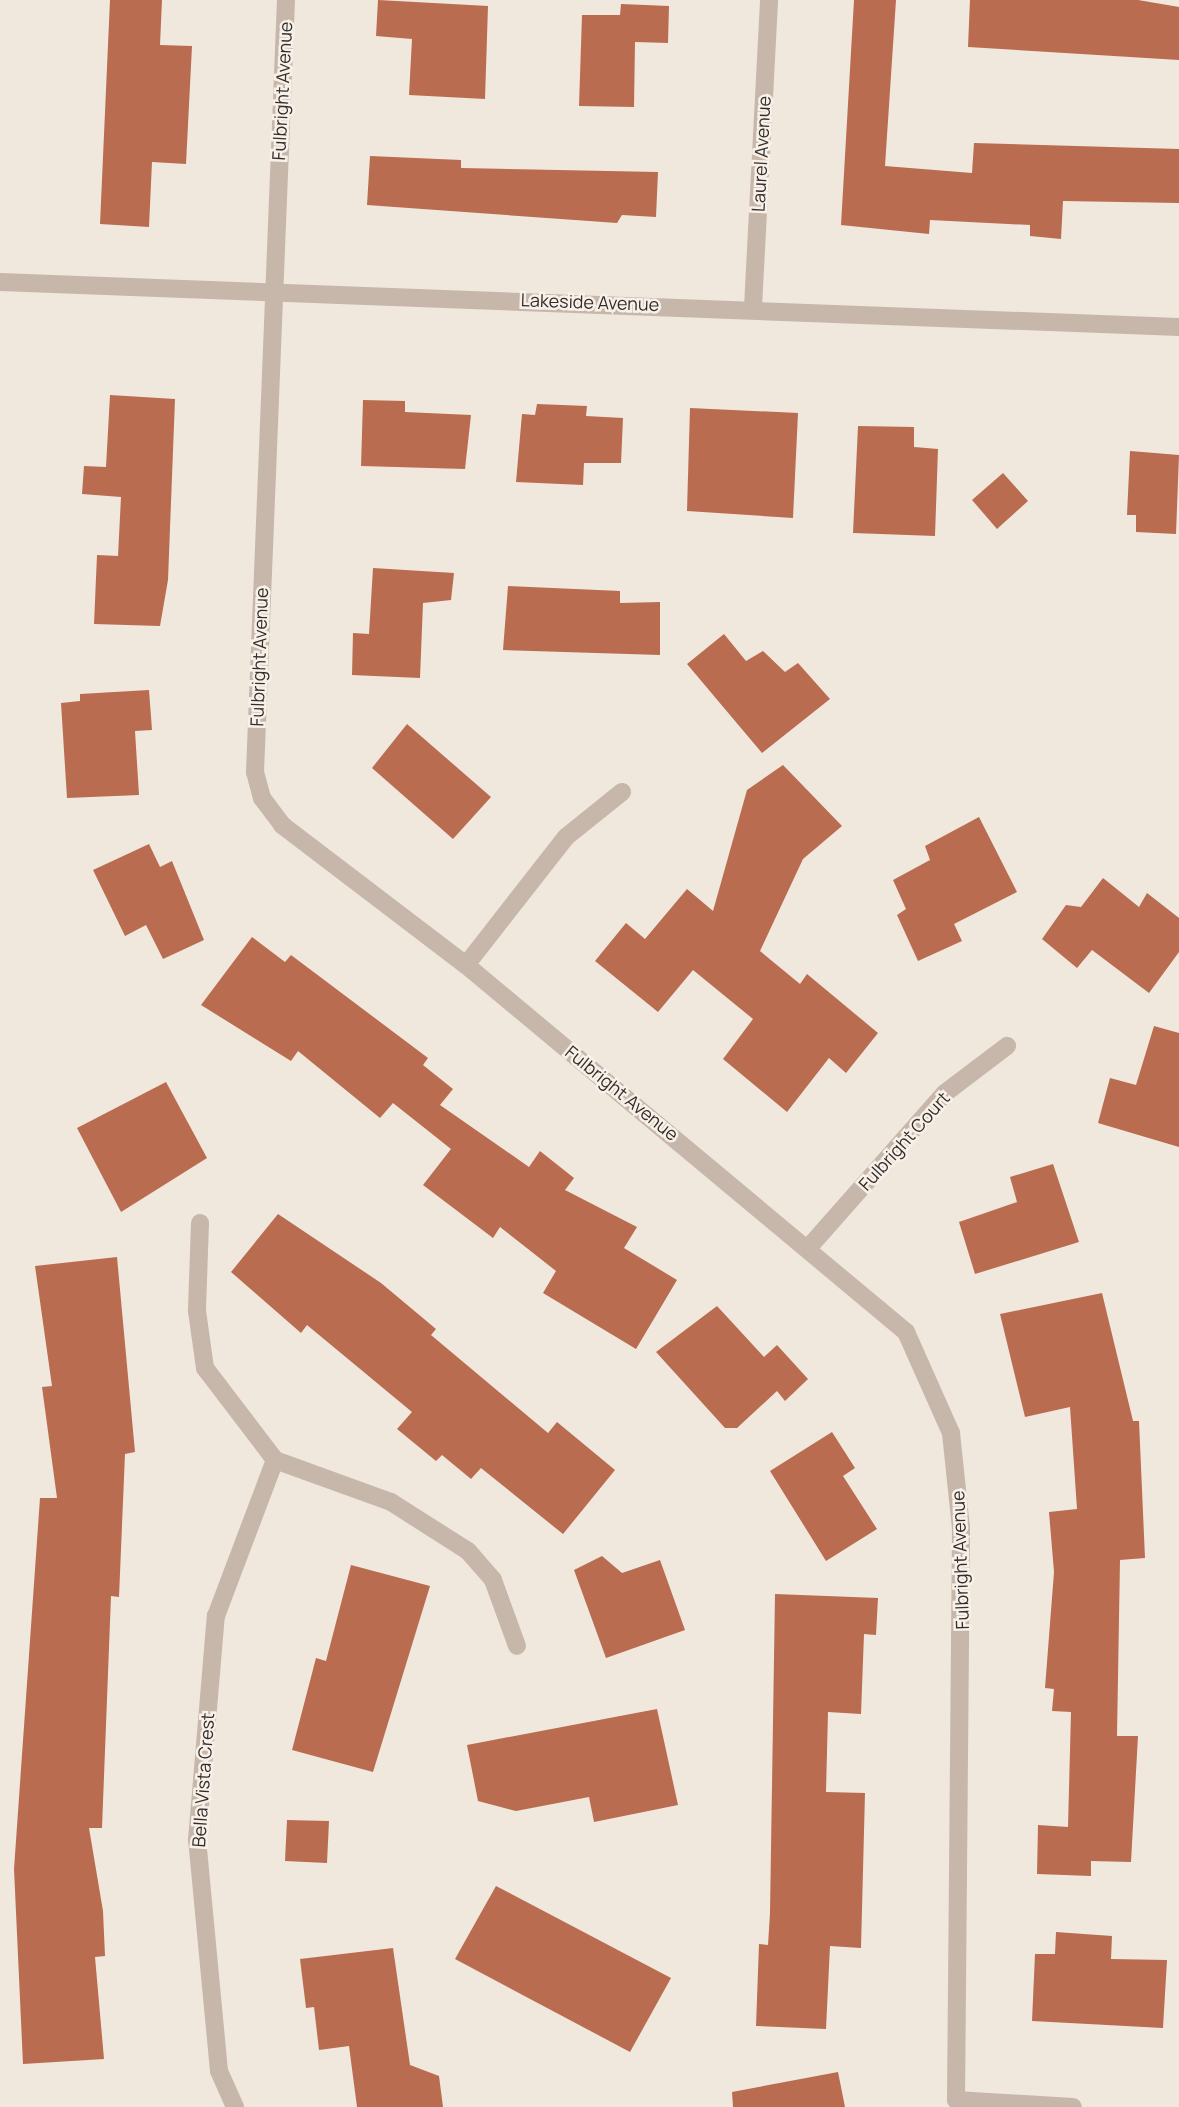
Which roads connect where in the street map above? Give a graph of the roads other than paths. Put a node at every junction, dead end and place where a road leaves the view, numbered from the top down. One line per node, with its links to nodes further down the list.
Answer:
1 (286, 0): 4 (street, Fulbright Avenue)
2 (769, 0): 5 (street, Laurel Avenue)
3 (0, 282): 4 (street, Lakeside Avenue)
4 (274, 293): 5 (street, Lakeside Avenue); 8 (street, Fulbright Avenue)
5 (753, 307): 6 (street, Lakeside Avenue)
6 (1179, 327)
7 (622, 793): 8 (street)
8 (466, 965): 11 (street, Fulbright Avenue)
9 (1007, 1046): 11 (street, Fulbright Court)
10 (200, 1223): 12 (street)
11 (810, 1246): 15 (street, Fulbright Avenue)
12 (275, 1460): 13 (street); 14 (street, Bella Vista Crest)
13 (517, 1646)
14 (235, 2107)
15 (1073, 2107)

